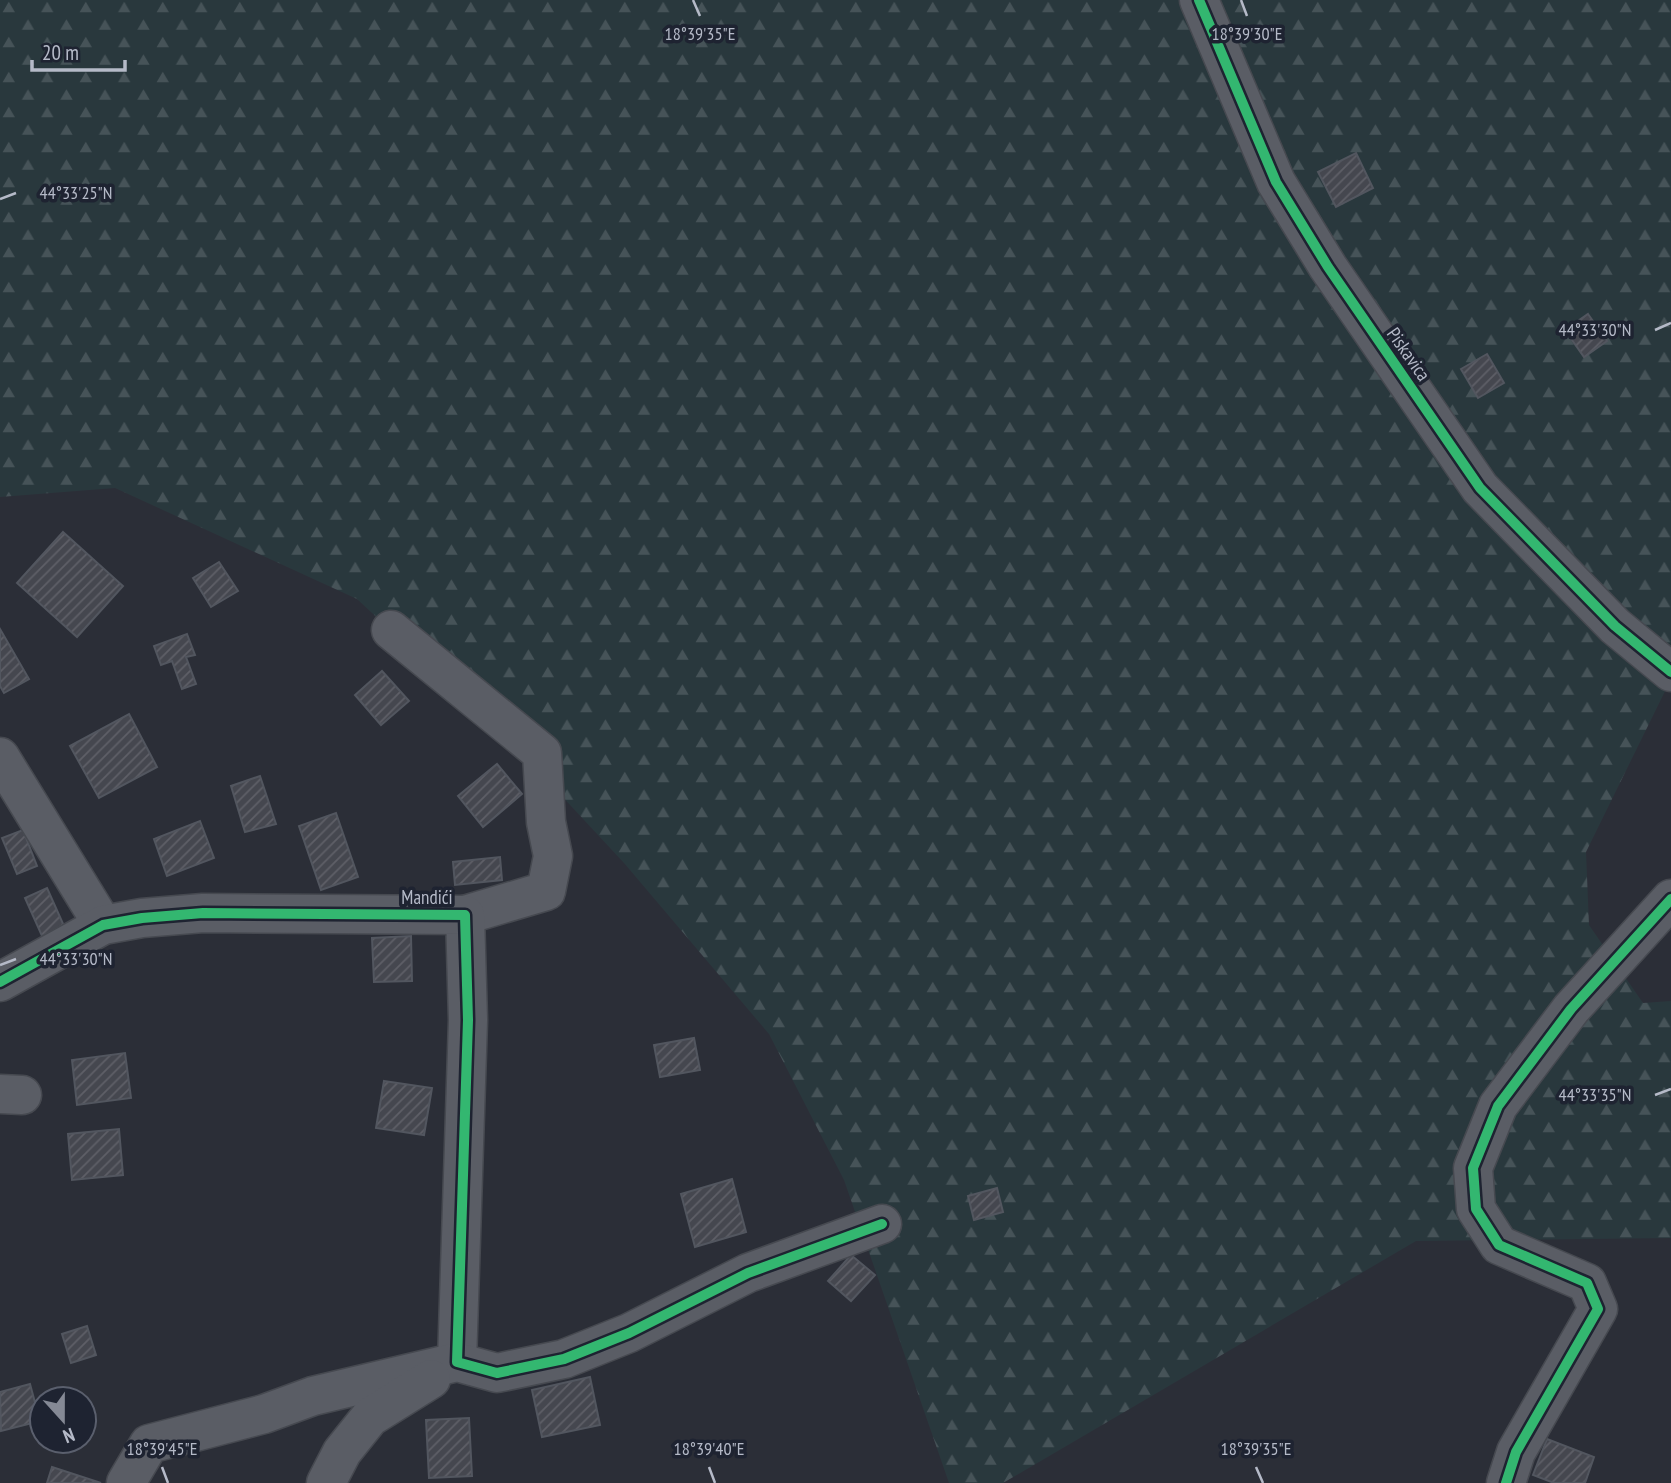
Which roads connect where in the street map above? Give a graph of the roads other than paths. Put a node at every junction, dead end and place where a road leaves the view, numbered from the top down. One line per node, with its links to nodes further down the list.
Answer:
1 (1199, 0): 3 (street, Piskavica)
2 (391, 630): 6 (street, Mandići)
3 (1671, 671)
4 (0, 757): 7 (street)
5 (1671, 899): 13 (street)
6 (465, 915): 7 (street, Mandići); 10 (street, Mandići)
7 (103, 925): 8 (street, Mandići)
8 (0, 982)
9 (882, 1224): 10 (street)
10 (457, 1362): 11 (street); 12 (street)
11 (126, 1483)
12 (326, 1483)
13 (1506, 1483)

